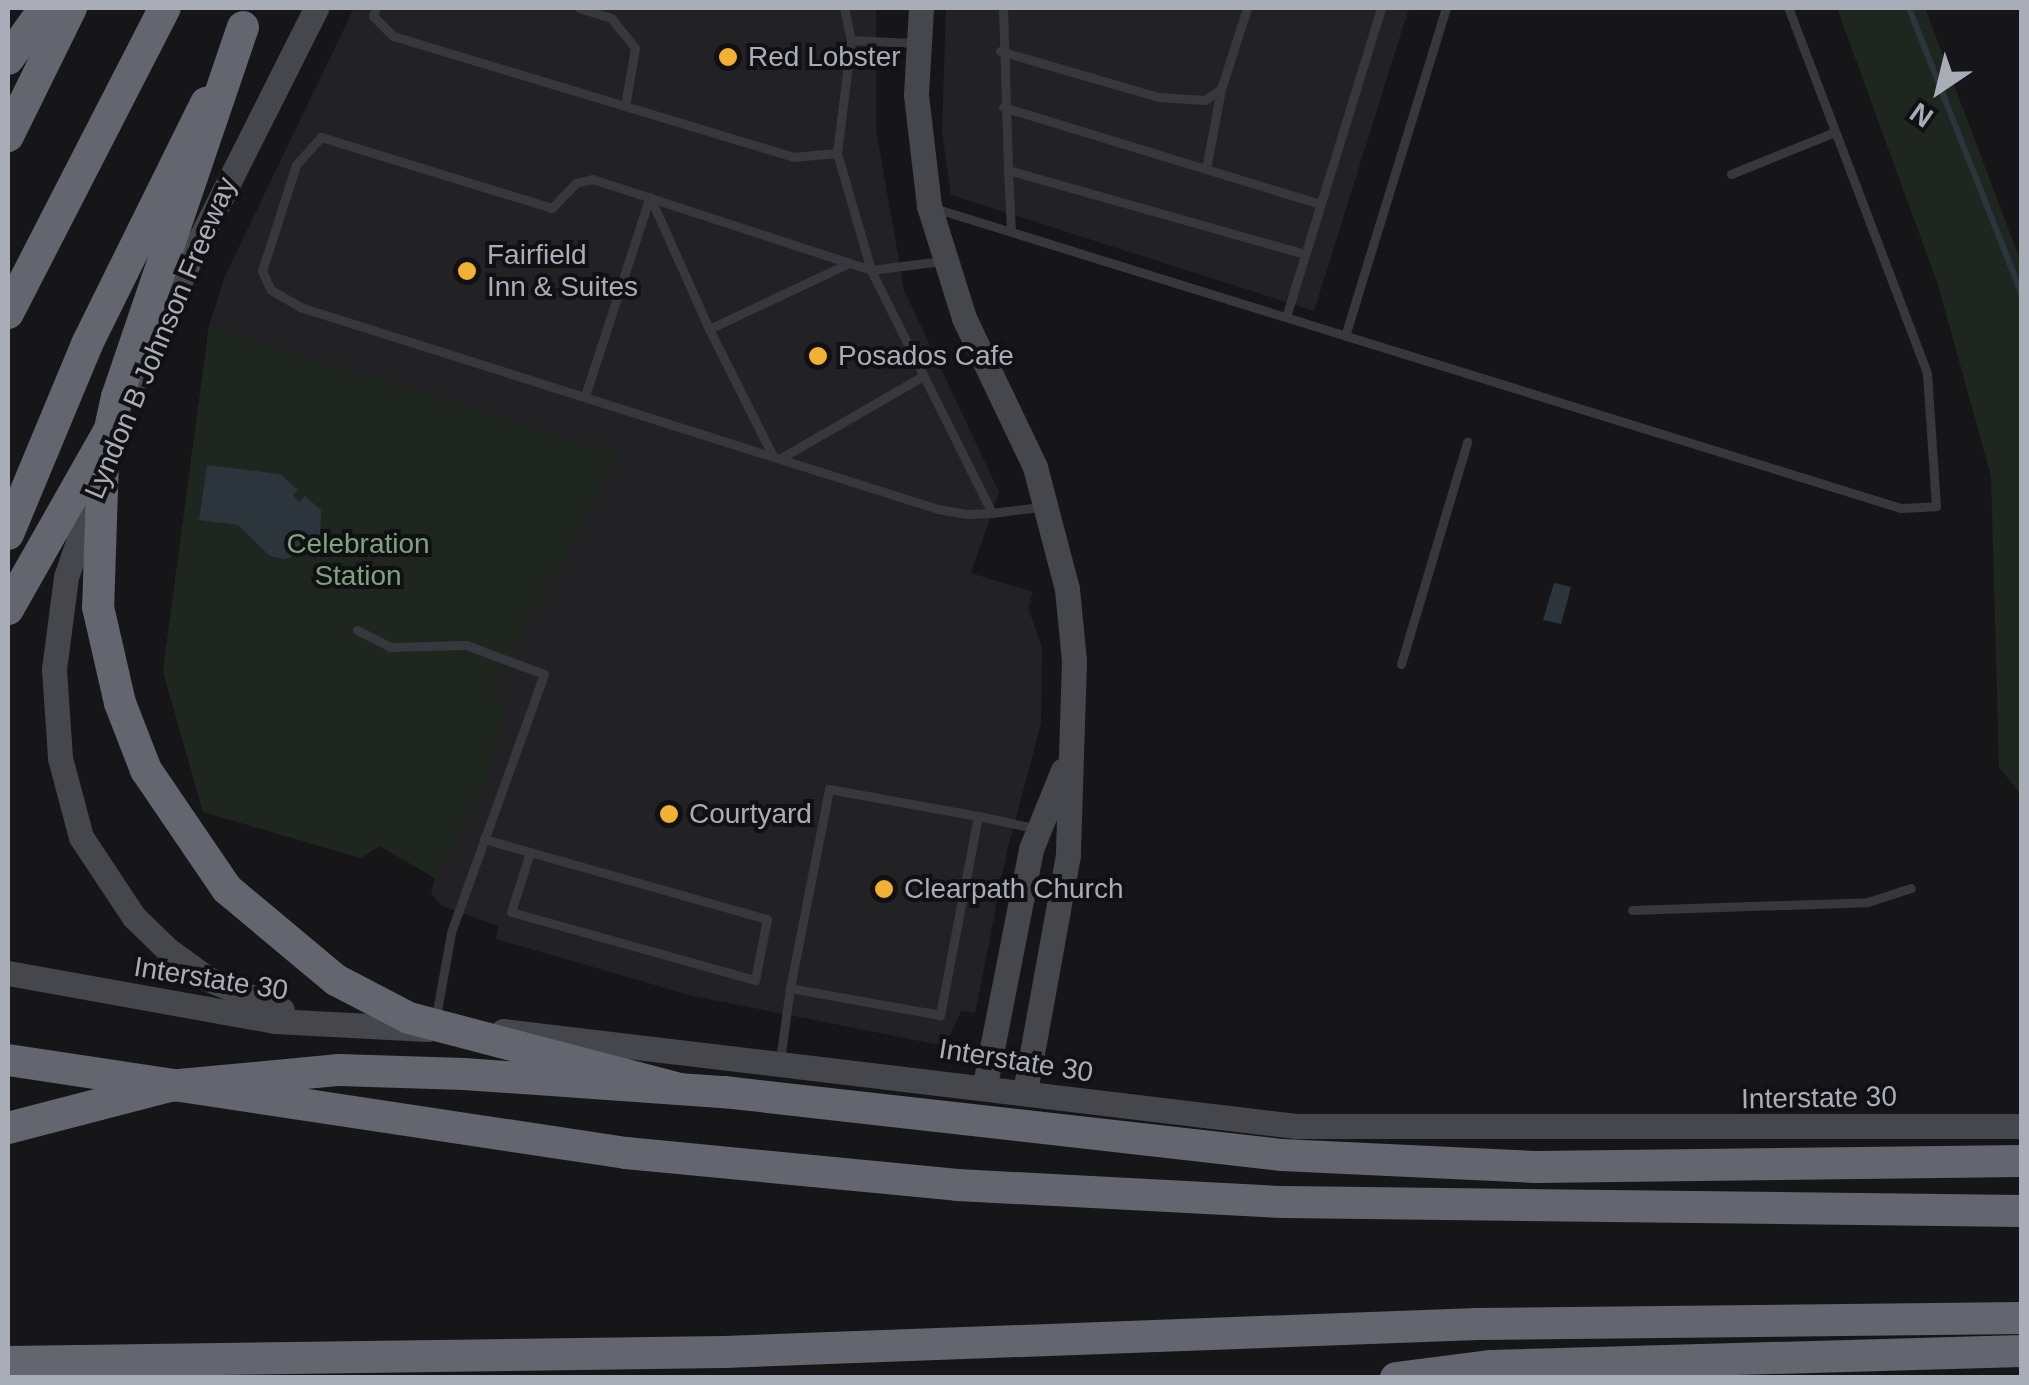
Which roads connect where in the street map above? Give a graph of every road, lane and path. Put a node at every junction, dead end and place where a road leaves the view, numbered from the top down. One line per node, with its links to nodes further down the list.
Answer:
1 (45, 8): 18 (highway)
2 (71, 8): 23 (highway)
3 (165, 8): 36 (highway)
4 (316, 8): 41 (main road, Lyndon B Johnson Freeway)
5 (376, 8): 20 (lane)
6 (579, 8): 20 (lane)
7 (844, 8): 15 (lane)
8 (920, 8): 16 (main road)
9 (1002, 8): 17 (lane)
10 (1246, 8): 19 (lane)
11 (1381, 8): 29 (lane)
12 (1446, 8): 39 (lane)
13 (1788, 8): 22 (lane)
14 (248, 17): 47 (highway, bridge); 65 (highway, bridge)
15 (851, 40): 16 (lane); 24 (lane)
16 (917, 43): 30 (main road)
17 (1000, 51): 19 (lane); 21 (lane)
18 (8, 59)
19 (1221, 90): 25 (lane)
20 (626, 106): 24 (lane)
21 (1003, 106): 25 (lane); 26 (lane)
22 (1835, 132): 27 (lane); 39 (lane)
23 (8, 136)
24 (837, 153): 35 (lane)
25 (1206, 169): 29 (lane)
26 (1008, 170): 31 (lane); 32 (lane)
27 (1731, 174)
28 (650, 198): 34 (lane); 38 (lane); 42 (lane); 42 (lane)
29 (1321, 204): 32 (lane)
30 (929, 206): 31 (lane); 33 (main road)
31 (1011, 232): 37 (lane)
32 (1306, 254): 37 (lane)
33 (943, 261): 35 (lane); 45 (main road)
34 (849, 263): 35 (lane); 38 (lane)
35 (870, 270): 40 (lane)
36 (8, 313)
37 (1286, 317): 39 (lane)
38 (709, 330): 44 (lane)
39 (1345, 336)
40 (923, 376): 44 (lane); 46 (lane)
41 (134, 388): 48 (highway); 60 (main road, Lyndon B Johnson Freeway)
42 (585, 396): 44 (lane)
43 (1466, 442): 50 (lane)
44 (777, 457): 46 (lane)
45 (1048, 506): 46 (lane); 51 (main road)
46 (992, 513)
47 (8, 534)
48 (8, 610)
49 (357, 630): 54 (lane)
50 (1400, 664)
51 (1068, 757): 53 (main road); 66 (main road)
52 (978, 816): 53 (lane); 59 (lane); 59 (lane)
53 (1039, 829): 64 (main road)
54 (484, 839): 55 (lane); 61 (lane)
55 (530, 852): 55 (lane)
56 (1911, 888): 57 (lane)
57 (1632, 910)
58 (8, 973): 60 (main road, Interstate 30)
59 (790, 988): 63 (lane)
60 (330, 1027): 61 (main road, Interstate 30)
61 (434, 1029): 63 (main road, Interstate 30)
62 (8, 1060): 70 (highway)
63 (780, 1060): 64 (main road, Interstate 30)
64 (985, 1084): 66 (main road, Interstate 30)
65 (680, 1089): 68 (highway, bridge); 69 (highway)
66 (1025, 1092): 67 (main road, Interstate 30)
67 (2022, 1126)
68 (8, 1128)
69 (2022, 1161)
70 (2022, 1211)
71 (2022, 1318): 72 (highway)
72 (770, 1351): 74 (highway); 76 (highway)
73 (2022, 1351): 77 (highway)
74 (8, 1364): 75 (highway)
75 (23, 1378)
76 (596, 1378)
77 (1396, 1378)

